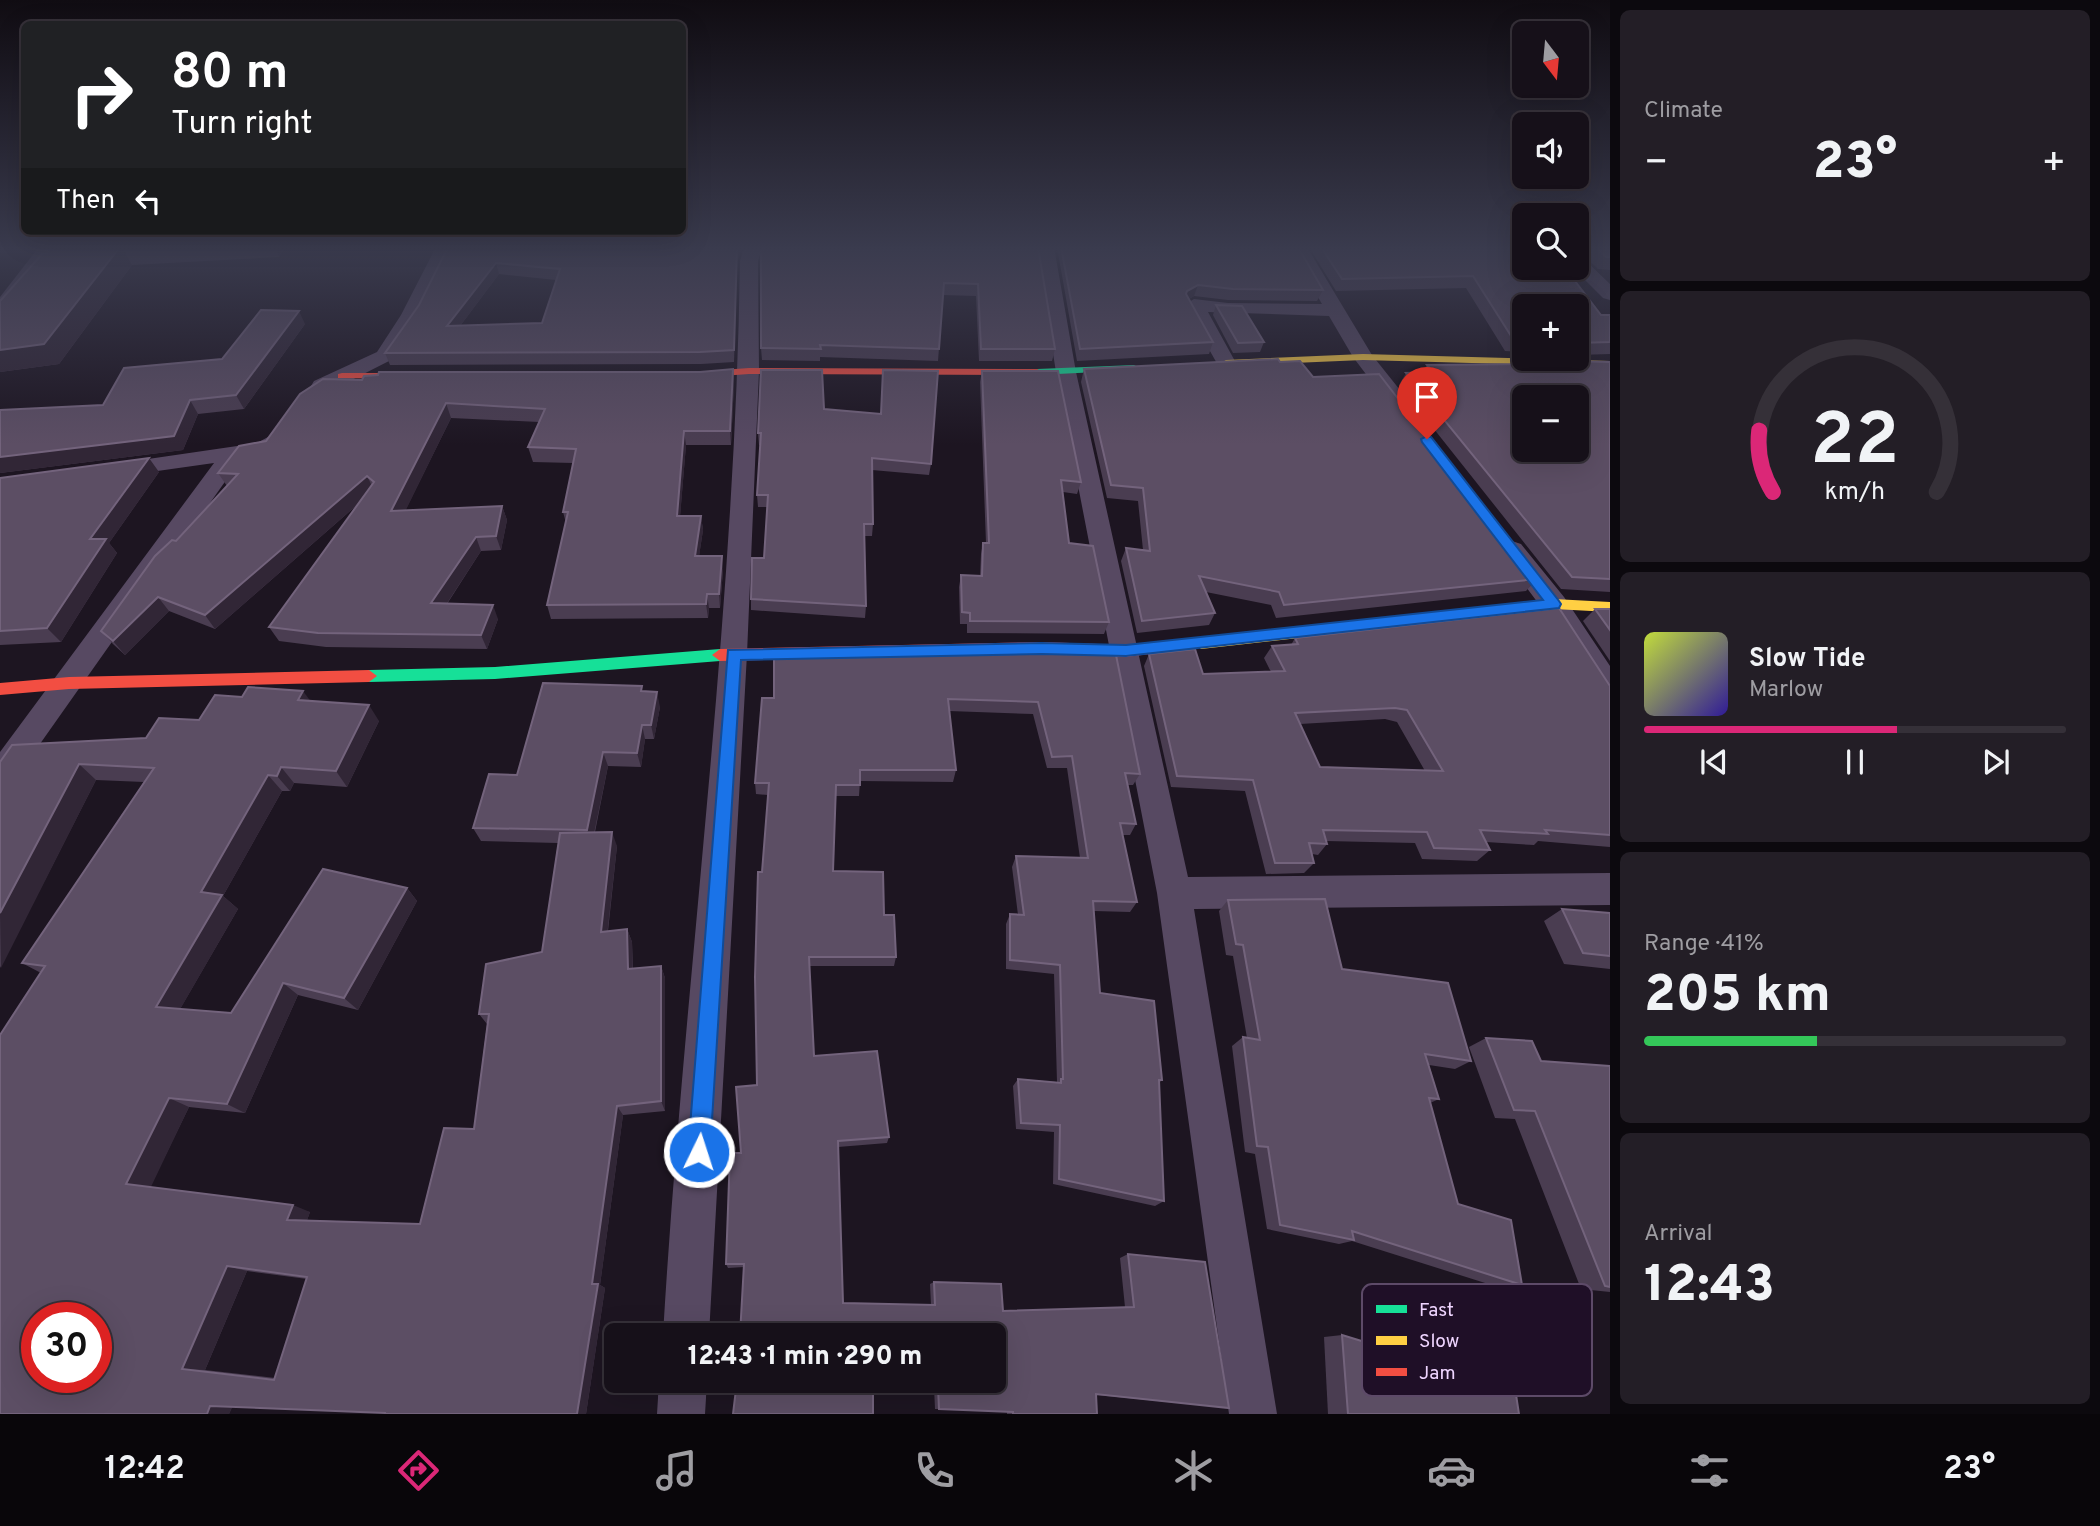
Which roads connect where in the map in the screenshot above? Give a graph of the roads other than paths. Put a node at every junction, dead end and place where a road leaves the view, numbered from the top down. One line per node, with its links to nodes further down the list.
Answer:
1 (412, 313): 12 (street)
2 (749, 313): 10 (street)
3 (1056, 313): 11 (street)
4 (1197, 313): 7 (street)
5 (1337, 313): 6 (street)
6 (1363, 357): 7 (street); 8 (street); 16 (street)
7 (1219, 363)
8 (1610, 364)
9 (1146, 367): 11 (street)
10 (749, 371): 11 (street); 14 (street); 24 (street)
11 (1066, 372): 23 (street)
12 (342, 376): 13 (street); 15 (street)
13 (438, 376)
14 (659, 376)
15 (307, 394)
16 (1413, 421)
17 (277, 429): 18 (street)
18 (233, 454): 19 (street); 25 (street)
19 (86, 474)
20 (1496, 529): 21 (street)
21 (1554, 604): 22 (street); 23 (street); 27 (street)
22 (1610, 607)
23 (1126, 651): 24 (street); 30 (street)
24 (733, 654): 25 (street); 31 (street)
25 (69, 682): 26 (street); 28 (street)
26 (0, 689)
27 (1610, 690)
28 (0, 776)
29 (1610, 889): 30 (street)
30 (1174, 893): 34 (street)
31 (687, 1323)
32 (682, 1393): 33 (street)
33 (681, 1414)
34 (1253, 1414)

